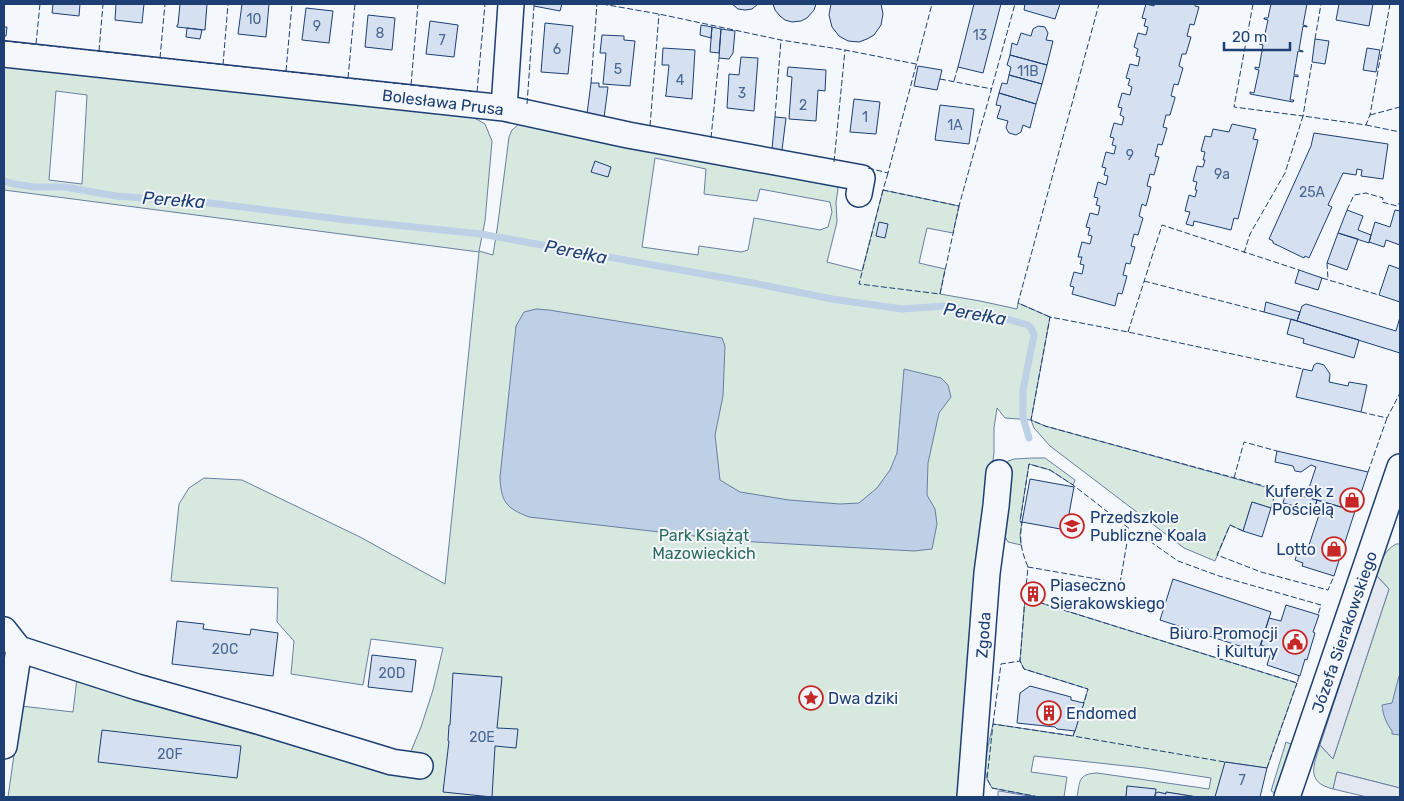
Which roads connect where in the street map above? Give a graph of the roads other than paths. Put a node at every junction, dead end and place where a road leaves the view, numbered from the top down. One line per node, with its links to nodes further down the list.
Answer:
1 (511, 4): 3 (street)
2 (4, 54): 3 (street, Bolesława Prusa)
3 (504, 108): 4 (street, Bolesława Prusa)
4 (859, 194)
5 (1400, 467): 7 (street, Józefa Sierakowskiego)
6 (998, 473): 13 (street, Zgoda)
7 (1390, 529): 12 (street, Józefa Sierakowskiego)
8 (4, 630): 9 (street)
9 (19, 650): 10 (street); 11 (street)
10 (4, 746)
11 (420, 766)
12 (1294, 796)
13 (970, 797)

